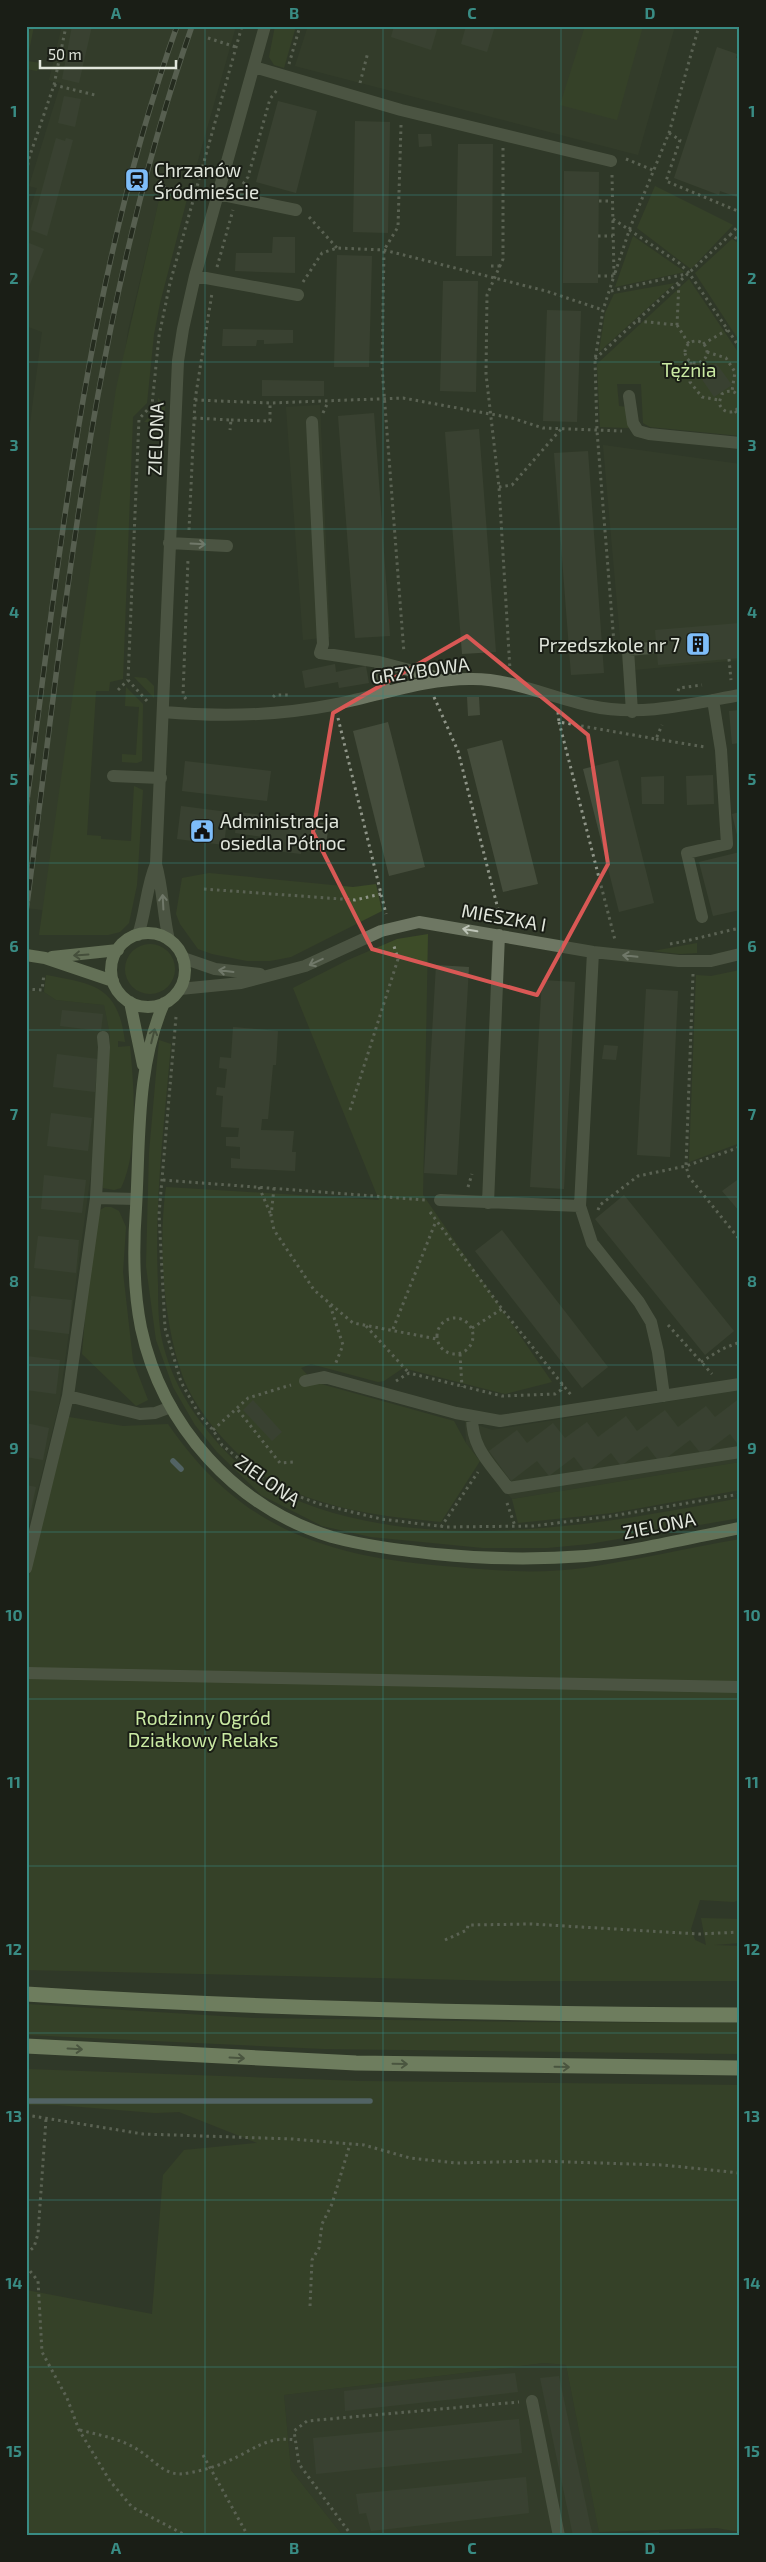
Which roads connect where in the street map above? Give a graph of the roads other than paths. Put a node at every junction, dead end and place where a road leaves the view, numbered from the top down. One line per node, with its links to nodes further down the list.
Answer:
1 (265, 26): 2 (street, ZIELONA)
2 (254, 67): 3 (street); 4 (street, ZIELONA)
3 (611, 161)
4 (218, 194): 5 (street); 6 (street, ZIELONA)
5 (296, 210)
6 (195, 276): 7 (street); 11 (street, ZIELONA)
7 (298, 295)
8 (630, 396): 10 (street)
9 (312, 422): 14 (street)
10 (740, 443)
11 (169, 543): 12 (street, one-way to 12); 19 (street, ZIELONA)
12 (227, 546)
13 (651, 648): 20 (street)
14 (379, 662): 15 (street); 16 (street)
15 (442, 682): 16 (street, GRZYBOWA); 20 (street, GRZYBOWA)
16 (385, 692): 19 (street, GRZYBOWA)
17 (740, 695): 18 (street, GRZYBOWA)
18 (713, 700): 20 (street, GRZYBOWA); 24 (street)
19 (163, 712): 22 (street, ZIELONA)
20 (632, 712)
21 (113, 776): 22 (street)
22 (161, 778): 23 (street, ZIELONA)
23 (156, 864): 26 (street, ZIELONA); 27 (street, ZIELONA, one-way to 23)
24 (702, 917)
25 (500, 929): 29 (street, MIESZKA I); 34 (street, MIESZKA I, one-way to 34); 44 (street)
26 (138, 935): 27 (main road); 28 (main road)
27 (169, 940): 33 (main road)
28 (118, 950): 32 (main road, one-way to 32); 35 (main road)
29 (593, 952): 30 (street, MIESZKA I, one-way to 29); 45 (street)
30 (740, 954)
31 (26, 955): 32 (main road)
32 (45, 958): 35 (main road)
33 (183, 958): 34 (street, MIESZKA I, one-way to 33); 36 (main road)
34 (270, 974): 36 (street, MIESZKA I)
35 (113, 981): 37 (main road)
36 (180, 989): 38 (main road)
37 (130, 1002): 38 (main road); 40 (main road, ZIELONA)
38 (164, 1003): 40 (main road, ZIELONA, one-way to 38)
39 (103, 1036): 41 (street)
40 (144, 1071): 42 (main road, ZIELONA)
41 (96, 1198): 42 (street); 48 (street)
42 (136, 1199): 50 (main road, ZIELONA)
43 (440, 1200): 44 (street)
44 (488, 1203): 45 (street)
45 (580, 1206): 49 (street)
46 (305, 1381): 51 (street)
47 (740, 1384): 49 (street)
48 (68, 1396): 50 (street); 54 (street)
49 (664, 1396): 51 (street)
50 (171, 1407): 53 (main road, ZIELONA)
51 (472, 1417): 52 (street)
52 (740, 1452)
53 (740, 1528)
54 (26, 1568)
55 (26, 1673): 56 (street)
56 (740, 1687)
57 (26, 1994): 58 (highway)
58 (740, 2015)
59 (26, 2046): 60 (highway, one-way to 60)
60 (740, 2068)
61 (532, 2401): 62 (street)
62 (559, 2536)

